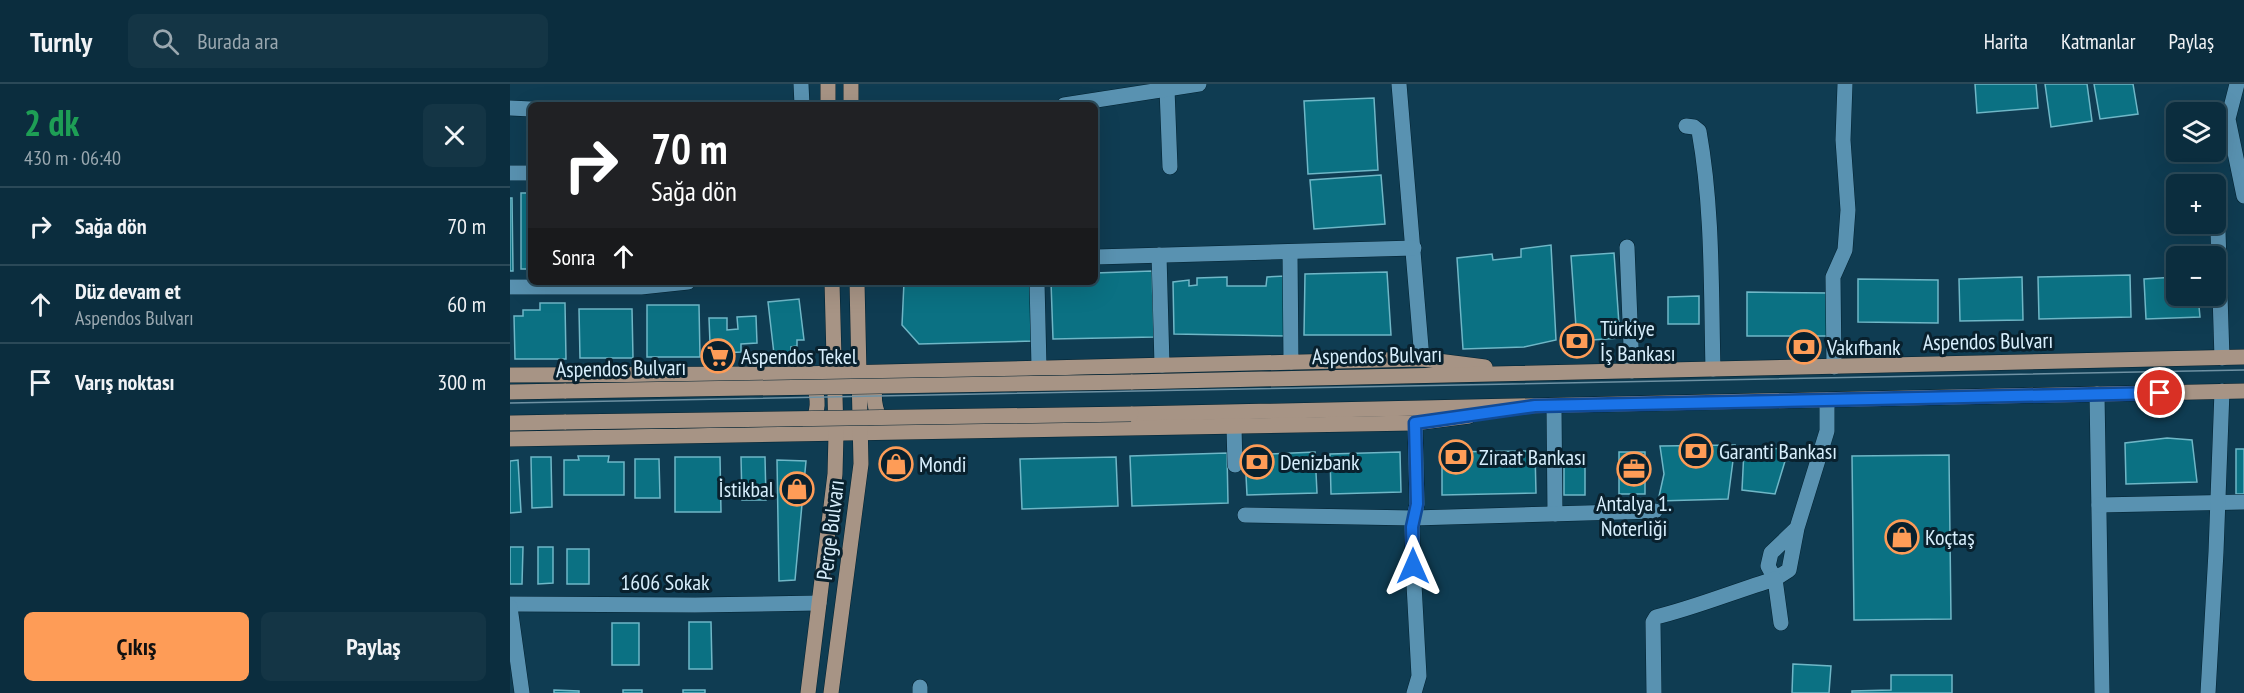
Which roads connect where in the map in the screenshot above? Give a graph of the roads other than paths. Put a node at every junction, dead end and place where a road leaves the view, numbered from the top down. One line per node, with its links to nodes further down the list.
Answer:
1 (801, 84): 9 (street)
2 (828, 84): 10 (main road)
3 (851, 84): 11 (main road)
4 (1199, 84): 8 (street)
5 (1400, 84): 21 (street)
6 (1845, 84): 37 (street)
7 (2237, 84): 19 (street)
8 (1167, 89): 12 (street); 16 (street)
9 (802, 102)
10 (828, 102)
11 (851, 102)
12 (1083, 102)
13 (510, 108): 14 (street)
14 (528, 109)
15 (1686, 126): 38 (street)
16 (1170, 167)
17 (528, 172): 18 (street)
18 (510, 173)
19 (2244, 196)
20 (2218, 234): 32 (street)
21 (1414, 248): 23 (street); 33 (street)
22 (1627, 248): 41 (street)
23 (1290, 252): 24 (street); 34 (street)
24 (1159, 255): 25 (street); 35 (street)
25 (1098, 256)
26 (659, 285): 30 (street)
27 (832, 285): 42 (main road, Perge Bulvarı)
28 (857, 285): 40 (main road, Perge Bulvarı)
29 (1037, 285): 36 (street)
30 (510, 287)
31 (2244, 357): 32 (main road, Aspendos Bulvarı)
32 (2222, 358): 37 (main road, Aspendos Bulvarı)
33 (1422, 359): 34 (main road); 44 (main road)
34 (1291, 362): 35 (main road)
35 (1162, 364): 36 (main road)
36 (1039, 367): 39 (main road)
37 (1834, 367): 38 (main road, Aspendos Bulvarı)
38 (1713, 369): 41 (main road, Aspendos Bulvarı)
39 (894, 370): 40 (main road); 56 (main road)
40 (859, 371): 42 (main road); 57 (main road, Perge Bulvarı)
41 (1632, 371): 44 (main road, Aspendos Bulvarı)
42 (834, 372): 43 (main road); 58 (main road, Perge Bulvarı)
43 (799, 374): 45 (main road); 59 (main road)
44 (1529, 374): 48 (main road, Aspendos Bulvarı, bridge)
45 (510, 375)
46 (2222, 391): 47 (main road); 49 (main road); 63 (street)
47 (2244, 391)
48 (510, 392)
49 (2097, 394): 50 (main road); 64 (street)
50 (1827, 400): 52 (main road); 69 (street)
51 (1535, 406): 52 (main road); 53 (main road, bridge); 54 (main road)
52 (1554, 406): 66 (street)
53 (510, 423)
54 (1415, 423): 55 (main road); 68 (street)
55 (1234, 427): 56 (main road); 61 (street)
56 (900, 432): 57 (main road)
57 (861, 433): 58 (main road); 75 (main road, Perge Bulvarı)
58 (836, 434): 59 (main road); 70 (main road, Perge Bulvarı)
59 (795, 435): 60 (main road)
60 (510, 439)
61 (1235, 465)
62 (2244, 502): 63 (street)
63 (2218, 503): 64 (street); 79 (street)
64 (2099, 505): 78 (street)
65 (1654, 511): 66 (street)
66 (1555, 514): 68 (street)
67 (1245, 515): 68 (street)
68 (1414, 518): 76 (street)
69 (1775, 579): 72 (street); 77 (street)
70 (819, 603): 71 (street, 1606 Sokak); 74 (main road, Perge Bulvarı)
71 (510, 606): 73 (street)
72 (1781, 623)
73 (522, 693)
74 (808, 693)
75 (831, 693)
76 (1414, 693)
77 (1654, 693)
78 (2102, 693)
79 (2208, 693)

